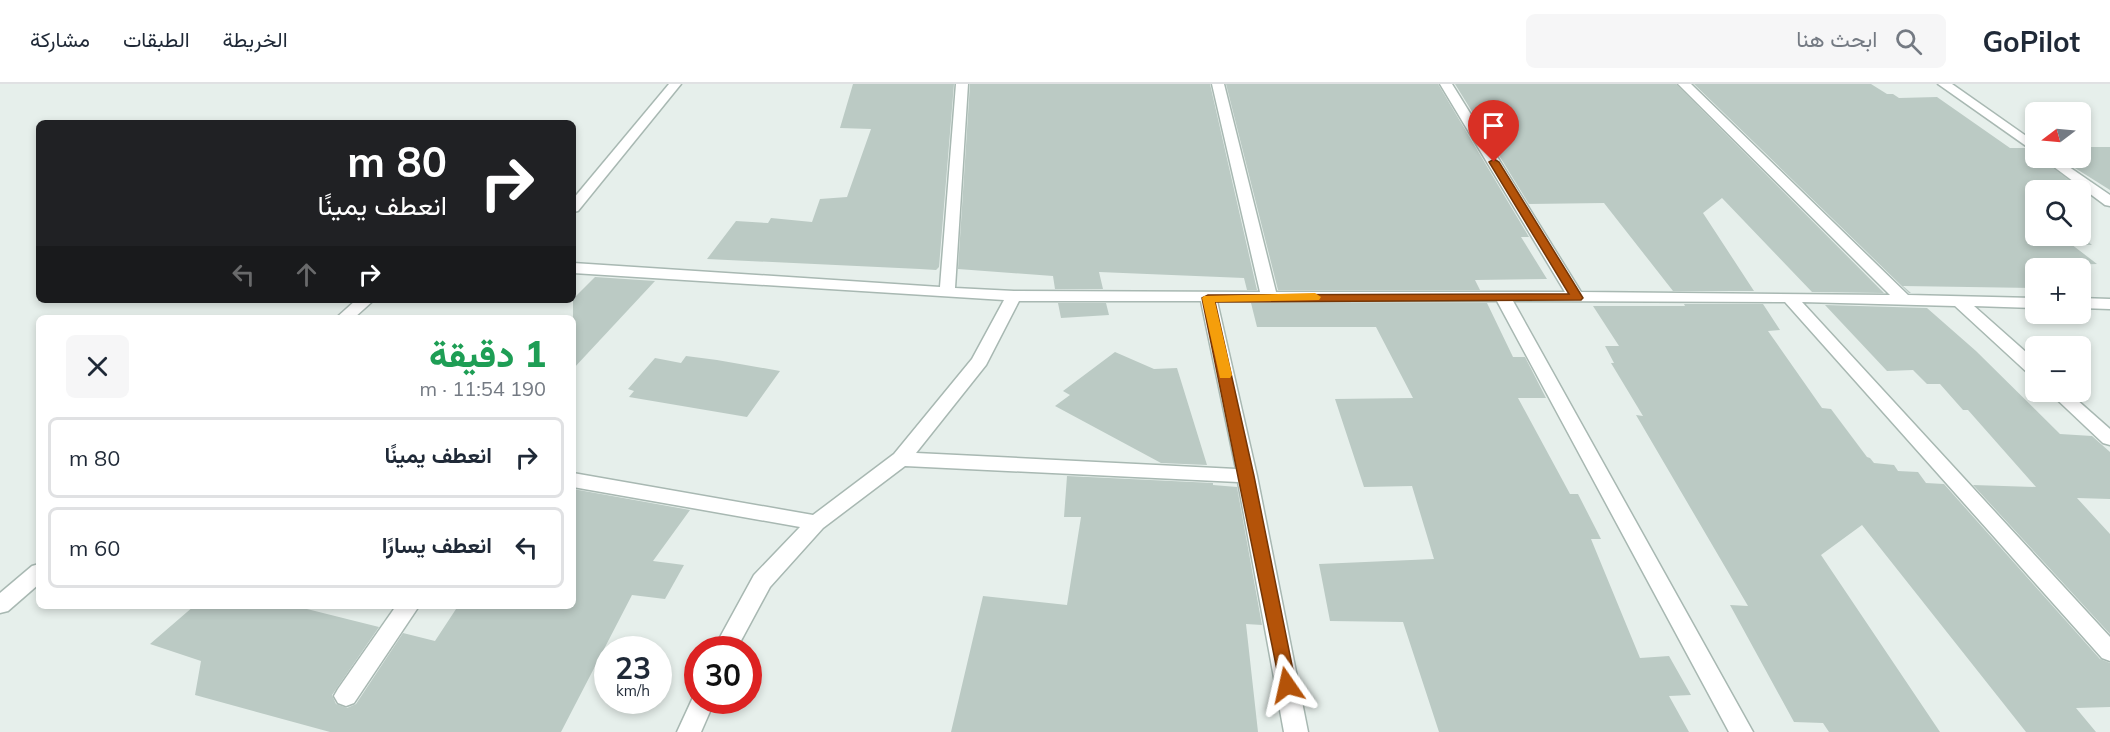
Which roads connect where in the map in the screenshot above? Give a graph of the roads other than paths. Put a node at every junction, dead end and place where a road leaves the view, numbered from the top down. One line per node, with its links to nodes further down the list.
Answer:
1 (675, 84): 10 (street)
2 (962, 84): 12 (street)
3 (1218, 84): 14 (street)
4 (1446, 84): 18 (street)
5 (1684, 84): 19 (street)
6 (1944, 84): 7 (street)
7 (2025, 141)
8 (2062, 168): 9 (street)
9 (2110, 202)
10 (576, 204)
11 (576, 268): 12 (street)
12 (947, 292): 13 (street)
13 (1014, 296): 17 (street); 29 (street)
14 (1269, 297): 15 (street); 17 (street)
15 (1503, 297): 18 (street); 42 (street)
16 (1789, 297): 18 (street); 19 (street); 37 (street)
17 (1208, 298): 30 (street)
18 (1577, 298)
19 (1905, 301): 20 (street)
20 (1960, 302): 22 (street); 26 (street)
21 (362, 303): 25 (street)
22 (2025, 303)
23 (2091, 303): 24 (street)
24 (2110, 303)
25 (348, 315)
26 (2025, 361)
27 (2069, 402): 28 (street)
28 (2110, 439)
29 (901, 459): 30 (street); 32 (street)
30 (1247, 476): 41 (street)
31 (576, 481): 32 (street)
32 (816, 523): 36 (street)
33 (36, 575): 34 (street)
34 (0, 605)
35 (406, 609): 38 (street)
36 (732, 636)
37 (2110, 652)
38 (346, 696)
39 (697, 714): 40 (street)
40 (689, 732)
41 (1296, 732)
42 (1741, 732)

